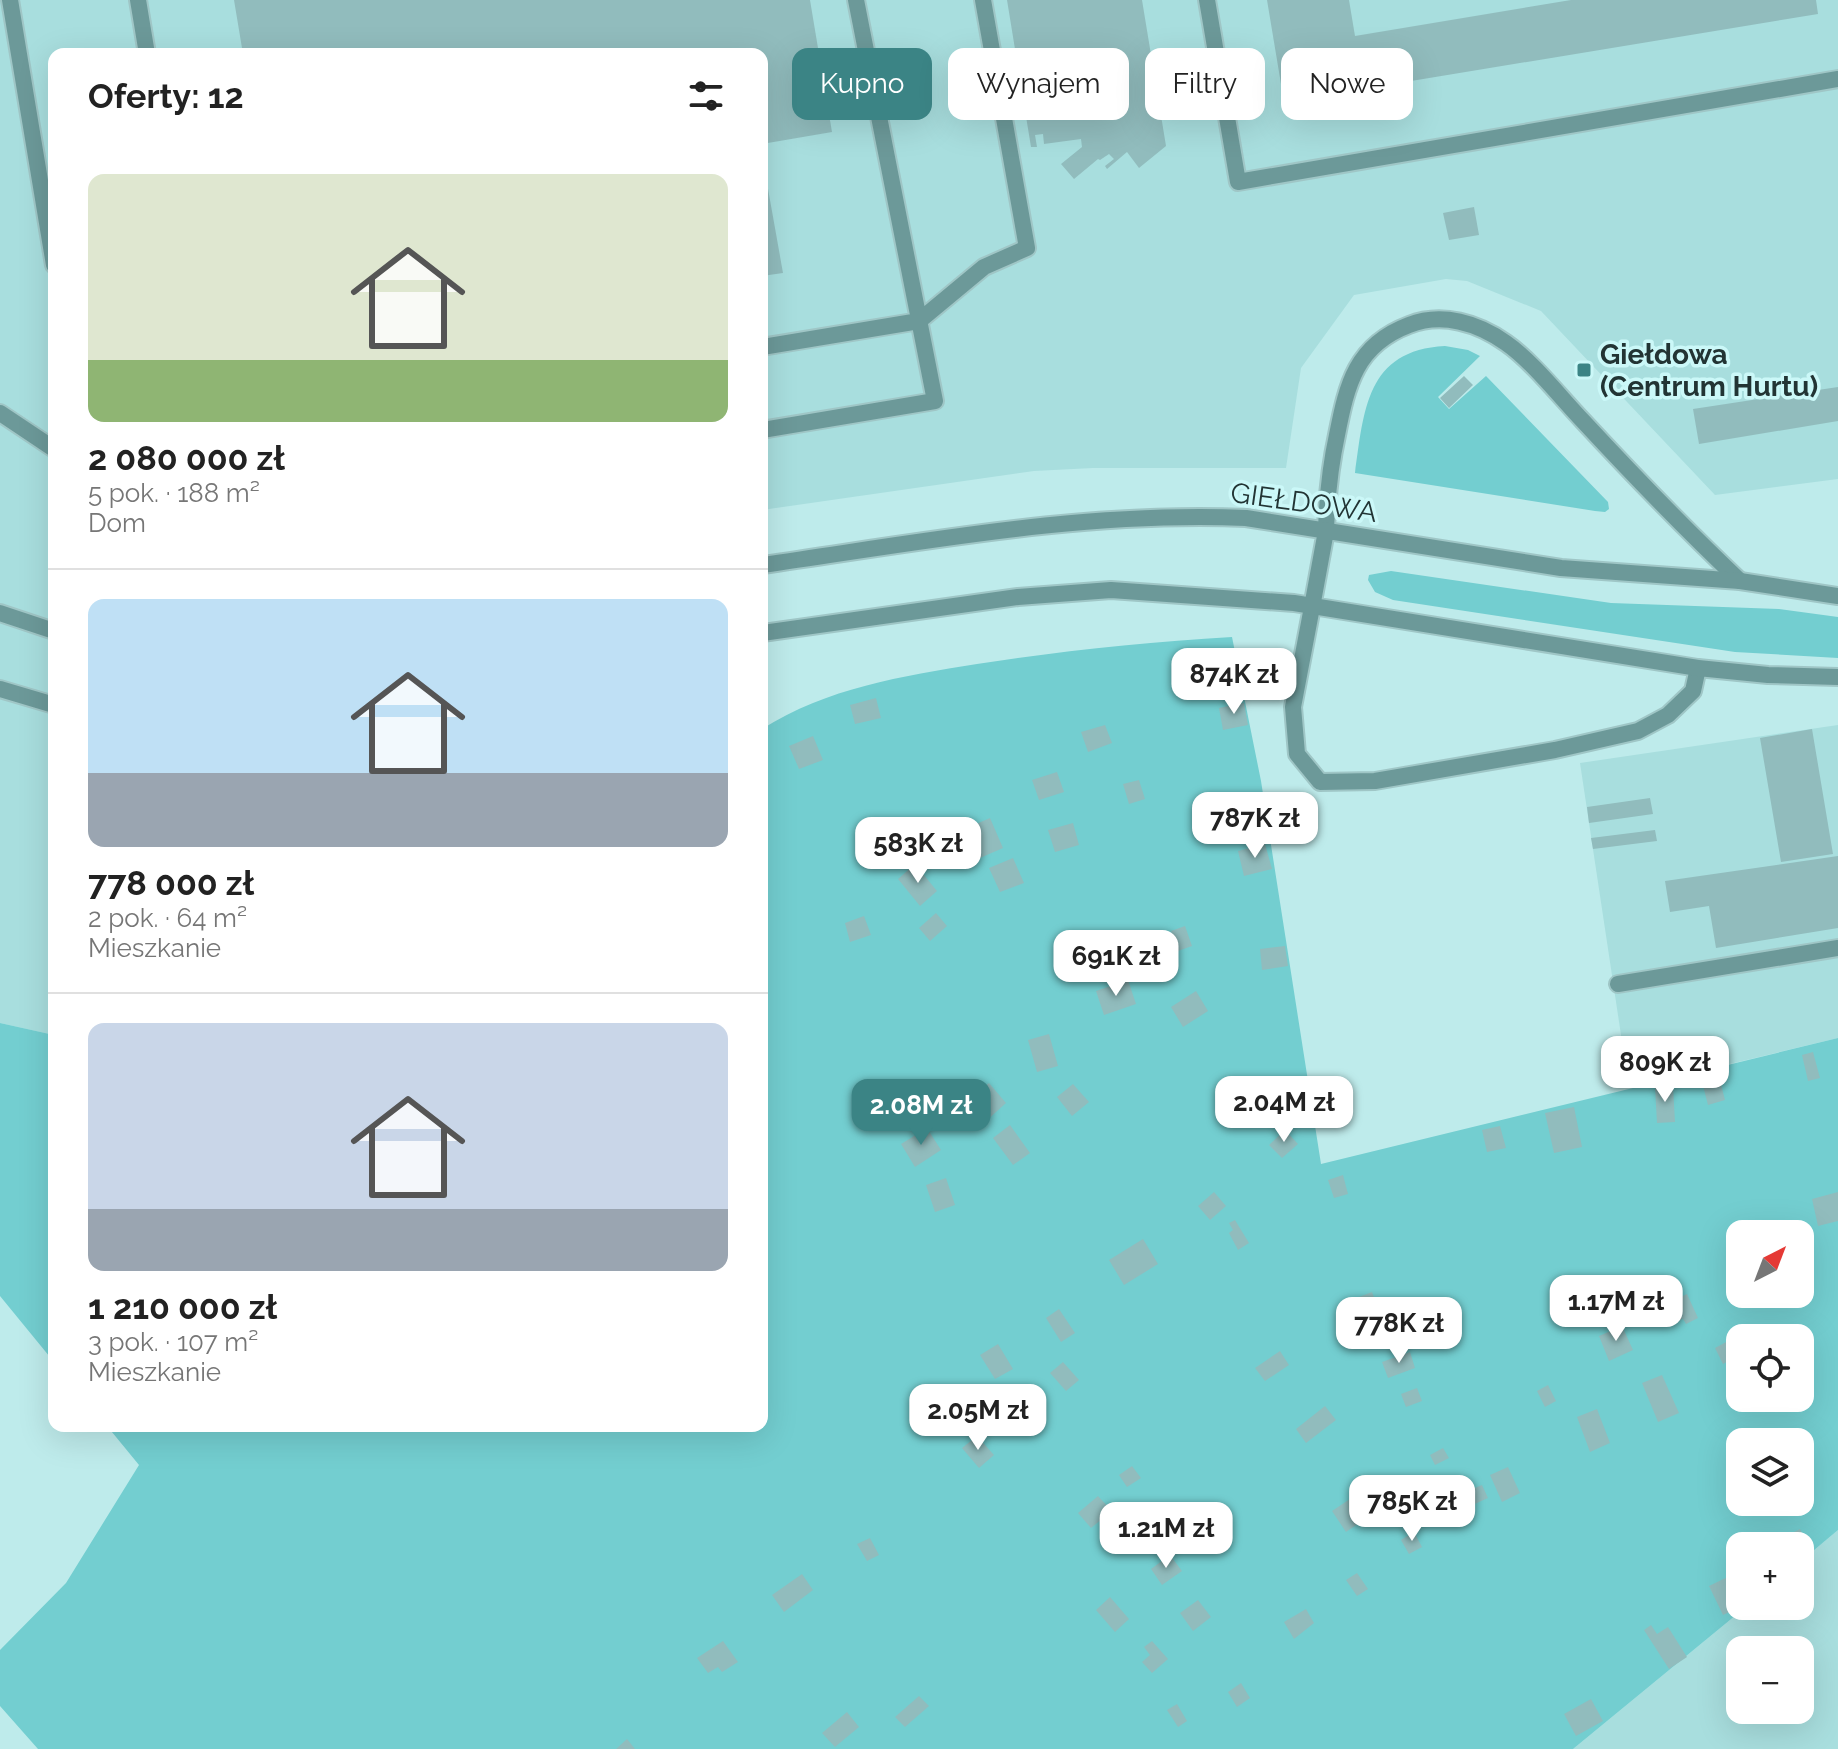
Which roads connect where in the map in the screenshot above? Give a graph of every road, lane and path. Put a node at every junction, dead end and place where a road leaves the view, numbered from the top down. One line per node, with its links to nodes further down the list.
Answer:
1 (10, 0): 8 (street)
2 (138, 0): 6 (street)
3 (856, 0): 9 (street)
4 (983, 0): 9 (street)
5 (1207, 0): 7 (street)
6 (146, 48)
7 (1838, 79)
8 (48, 229)
9 (919, 321): 10 (street); 12 (street)
10 (768, 346)
11 (0, 413): 13 (street)
12 (768, 429)
13 (48, 445)
14 (1326, 531): 15 (street, GIEŁDOWA); 16 (street, GIEŁDOWA); 16 (street); 18 (street)
15 (768, 564)
16 (1740, 581): 17 (street, GIEŁDOWA)
17 (1838, 596)
18 (1312, 607): 21 (street); 22 (street); 22 (street)
19 (0, 613): 20 (street)
20 (48, 629)
21 (768, 632)
22 (1698, 668): 23 (street)
23 (1838, 677)
24 (0, 689): 25 (street)
25 (48, 703)
26 (1838, 948): 27 (street)
27 (1618, 984)

